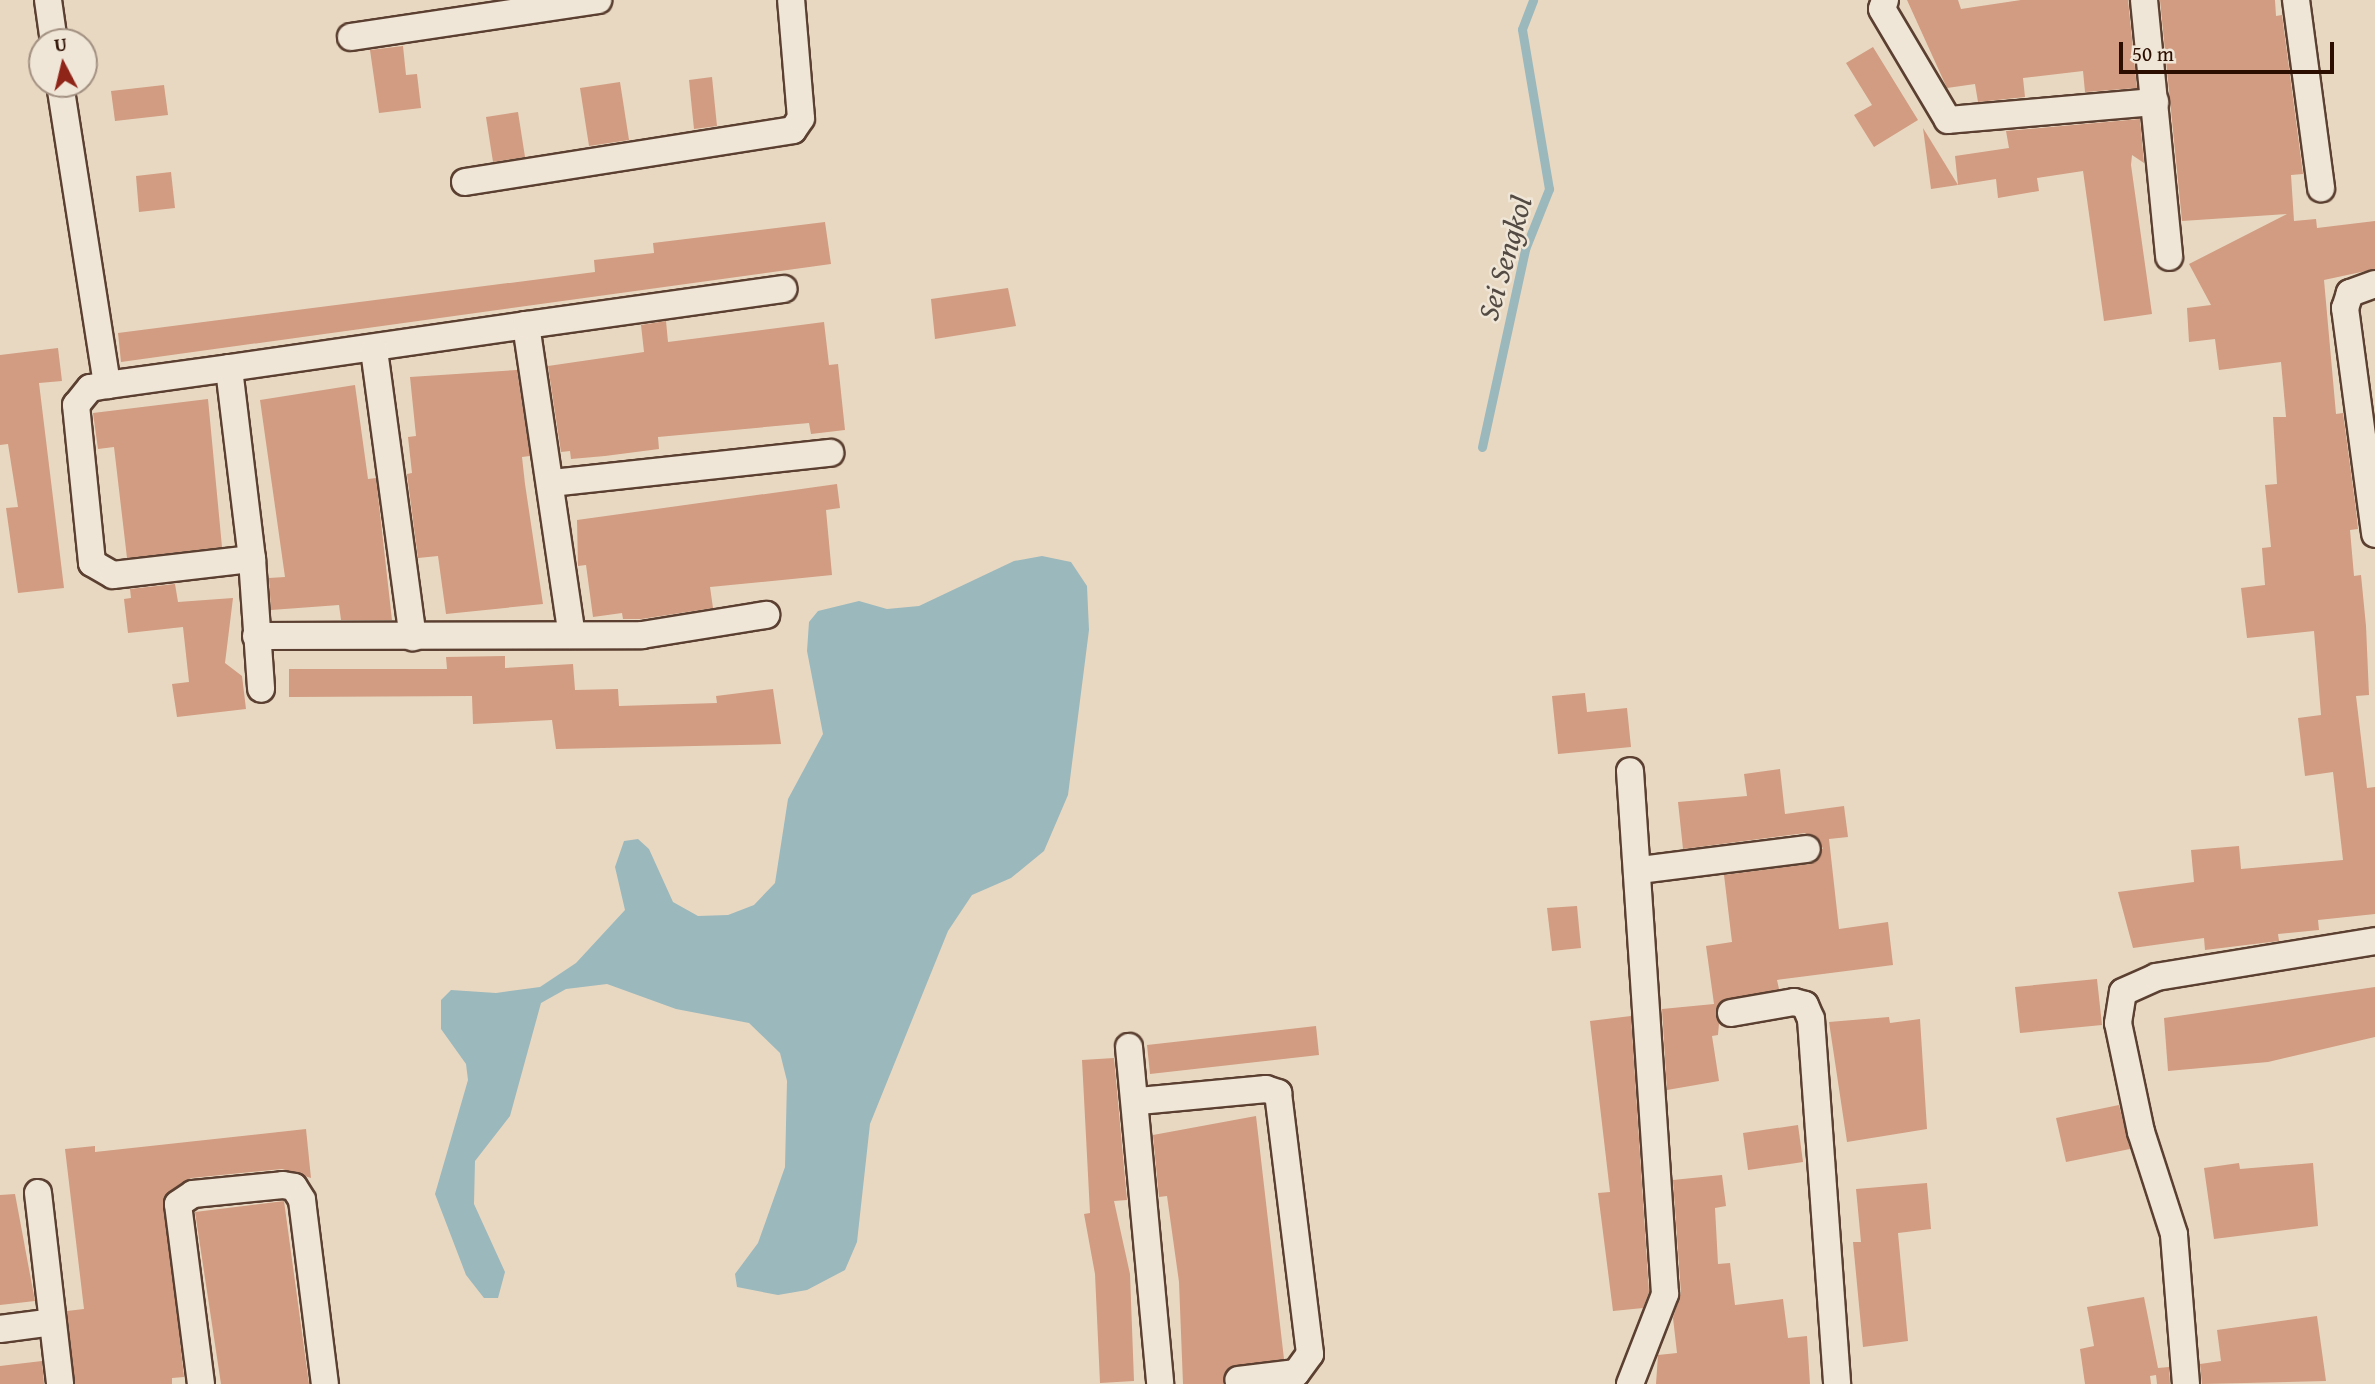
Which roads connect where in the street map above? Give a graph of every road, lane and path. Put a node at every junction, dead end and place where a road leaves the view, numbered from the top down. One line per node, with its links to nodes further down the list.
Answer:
1 (48, 0): 7 (street)
2 (598, 0): 8 (street)
3 (791, 0): 11 (street)
4 (1885, 0): 10 (street)
5 (2144, 0): 10 (street)
6 (2297, 0): 12 (street)
7 (52, 28)
8 (351, 37)
9 (62, 98): 19 (street)
10 (2155, 102): 13 (street)
11 (464, 182)
12 (2321, 188)
13 (2169, 257)
14 (2375, 284): 20 (street)
15 (783, 289): 16 (street)
16 (526, 326): 17 (street); 22 (street)
17 (374, 350): 18 (street); 28 (street)
18 (229, 368): 19 (street); 24 (street)
19 (107, 386): 24 (street)
20 (2366, 414): 23 (street)
21 (830, 453): 22 (street)
22 (552, 483): 26 (street)
23 (2375, 534)
24 (252, 559): 27 (street)
25 (766, 615): 26 (street)
26 (572, 635): 28 (street)
27 (256, 636): 28 (street); 29 (street)
28 (413, 637)
29 (261, 689)
30 (1630, 771): 32 (street)
31 (1807, 849): 32 (street)
32 (1640, 870): 45 (street)
33 (2375, 941): 47 (street)
34 (1731, 1013): 46 (street)
35 (1129, 1047): 36 (street)
36 (1139, 1101): 40 (street); 44 (street)
37 (38, 1193): 38 (street)
38 (53, 1322): 39 (street); 41 (street)
39 (0, 1329)
40 (1238, 1380)
41 (60, 1384)
42 (201, 1384): 43 (street)
43 (325, 1384)
44 (1160, 1384)
45 (1630, 1384)
46 (1837, 1384)
47 (2186, 1384)

